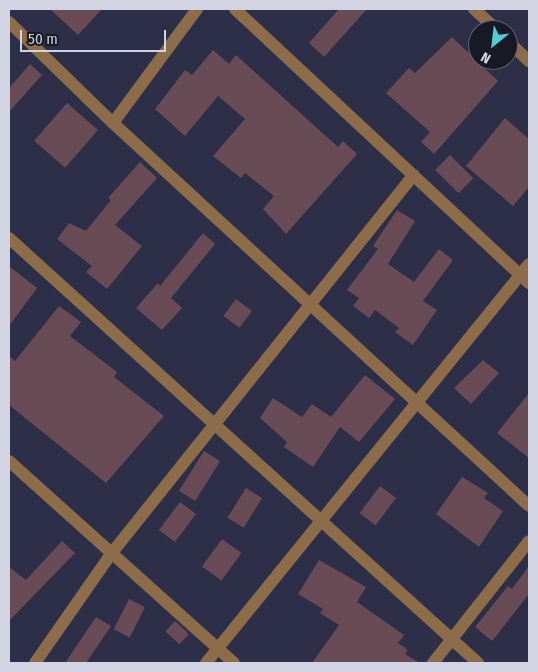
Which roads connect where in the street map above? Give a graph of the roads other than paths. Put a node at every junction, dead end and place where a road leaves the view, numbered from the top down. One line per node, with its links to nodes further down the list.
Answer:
1 (197, 9): 8 (street)
2 (235, 9): 9 (street)
3 (474, 9): 4 (street)
4 (486, 20)
5 (9, 22): 8 (street)
6 (518, 51): 7 (street)
7 (529, 61)
8 (113, 123): 13 (street)
9 (414, 175): 12 (street); 13 (street)
10 (9, 238): 15 (street)
11 (529, 264): 12 (street)
12 (525, 279): 14 (street)
13 (310, 305): 14 (street); 15 (street)
14 (416, 402): 17 (street); 18 (street)
15 (213, 426): 18 (street); 20 (street)
16 (9, 461): 20 (street)
17 (529, 506)
18 (320, 521): 21 (street); 22 (street)
19 (529, 541): 21 (street)
20 (111, 554): 22 (street); 23 (street)
21 (452, 639): 26 (street); 27 (street)
22 (216, 648): 24 (street); 25 (street)
23 (35, 663)
24 (206, 663)
25 (234, 663)
26 (433, 663)
27 (478, 663)

